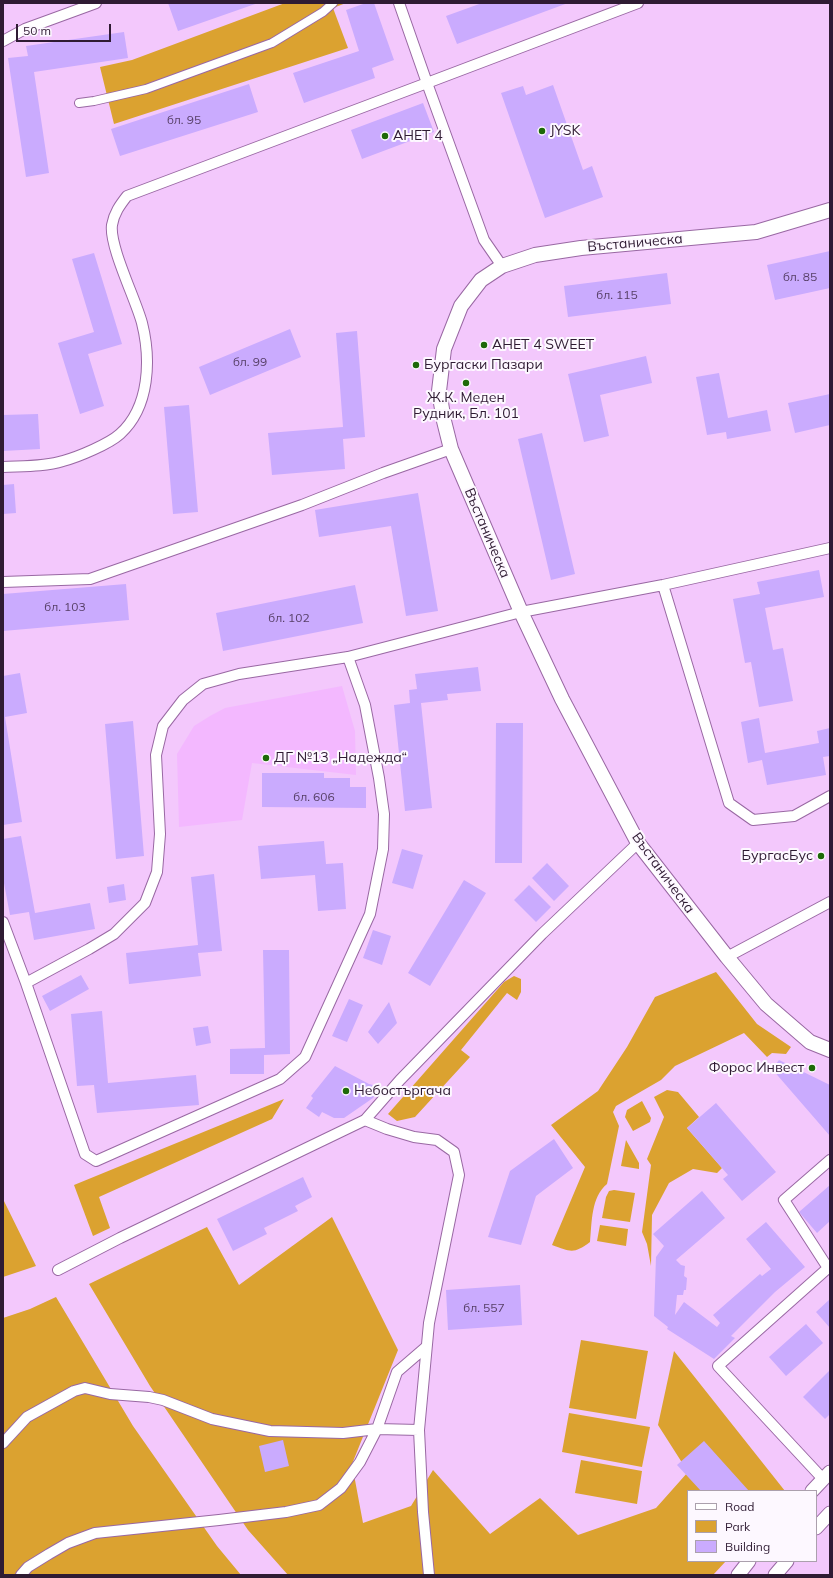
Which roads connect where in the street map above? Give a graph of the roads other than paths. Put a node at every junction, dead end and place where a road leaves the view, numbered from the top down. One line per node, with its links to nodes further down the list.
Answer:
1 (96, 3): 5 (street)
2 (333, 3): 7 (street)
3 (399, 3): 6 (street)
4 (638, 3): 6 (street)
5 (3, 41)
6 (426, 83): 9 (street); 11 (street)
7 (79, 103)
8 (830, 210): 9 (main road, Въстаническа)
9 (502, 266): 10 (main road, Въстаническа)
10 (451, 448): 13 (street); 15 (main road, Въстаническа)
11 (3, 467)
12 (830, 548): 14 (street)
13 (3, 582)
14 (663, 585): 15 (street); 17 (street)
15 (521, 612): 16 (street); 18 (main road, Въстаническа)
16 (348, 657): 22 (street); 22 (street)
17 (830, 796)
18 (638, 843): 21 (main road, Въстаническа); 24 (street)
19 (830, 902): 21 (street)
20 (3, 922): 22 (street)
21 (727, 957): 23 (main road, Въстаническа)
22 (26, 983)
23 (830, 1050)
24 (365, 1120): 26 (street); 27 (street)
25 (830, 1160): 31 (street)
26 (58, 1270)
27 (426, 1347): 28 (street); 29 (street)
28 (377, 1429): 29 (street); 30 (street); 37 (street)
29 (419, 1430): 38 (street)
30 (3, 1442)
31 (827, 1476): 32 (street)
32 (813, 1490)
33 (830, 1513): 34 (street)
34 (817, 1527)
35 (748, 1562): 39 (street)
36 (786, 1562): 40 (street)
37 (21, 1575)
38 (429, 1575)
39 (738, 1575)
40 (775, 1575)

